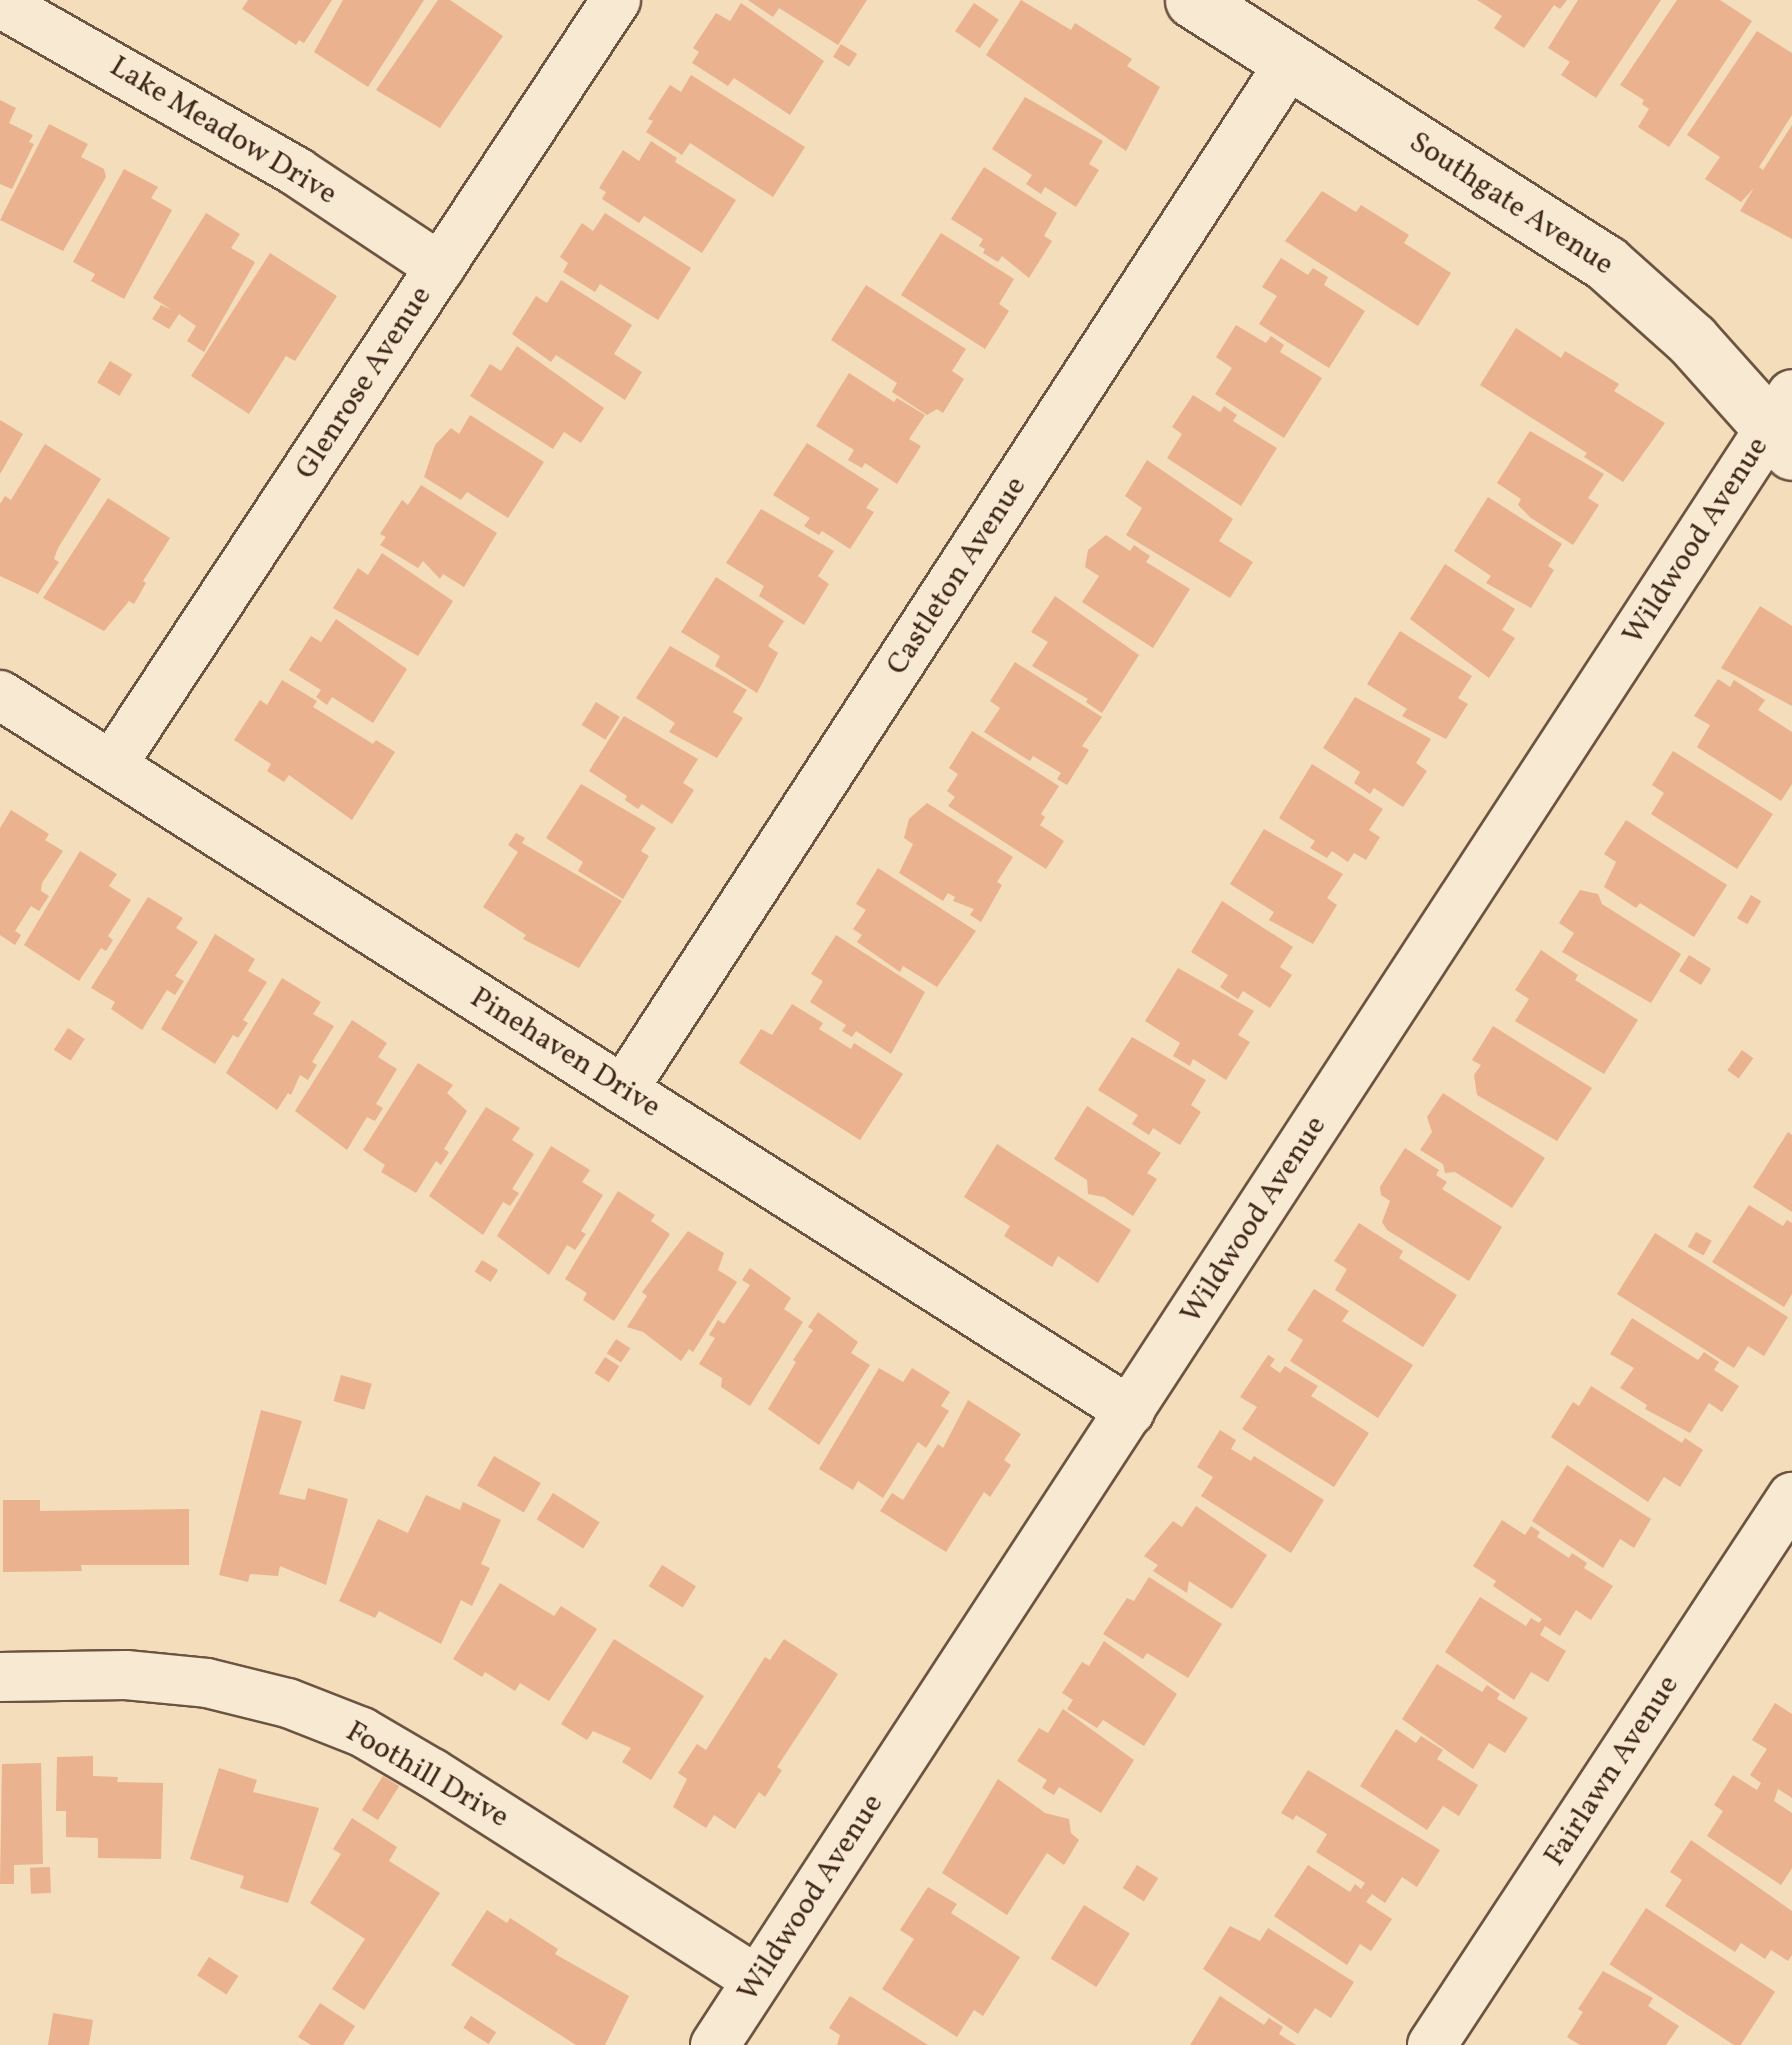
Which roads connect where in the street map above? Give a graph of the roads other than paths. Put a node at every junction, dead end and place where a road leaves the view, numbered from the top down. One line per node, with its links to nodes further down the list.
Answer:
1 (616, 0): 5 (street, Glenrose Avenue)
2 (1194, 0): 4 (street, Southgate Avenue)
3 (0, 3): 5 (street, Lake Meadow Drive)
4 (1290, 62): 6 (street, Southgate Avenue); 9 (street, Castleton Avenue)
5 (440, 267): 8 (street, Glenrose Avenue)
6 (1784, 424): 10 (street, Wildwood Avenue)
7 (0, 695): 8 (street, Pinehaven Drive)
8 (112, 765): 9 (street, Pinehaven Drive)
9 (623, 1090): 10 (street, Pinehaven Drive)
10 (1130, 1410): 13 (street, Wildwood Avenue)
11 (1792, 1497): 15 (street, Fairlawn Avenue)
12 (0, 1677): 13 (street, Foothill Drive)
13 (757, 1980): 14 (street, Wildwood Avenue)
14 (715, 2045)
15 (1432, 2045)

